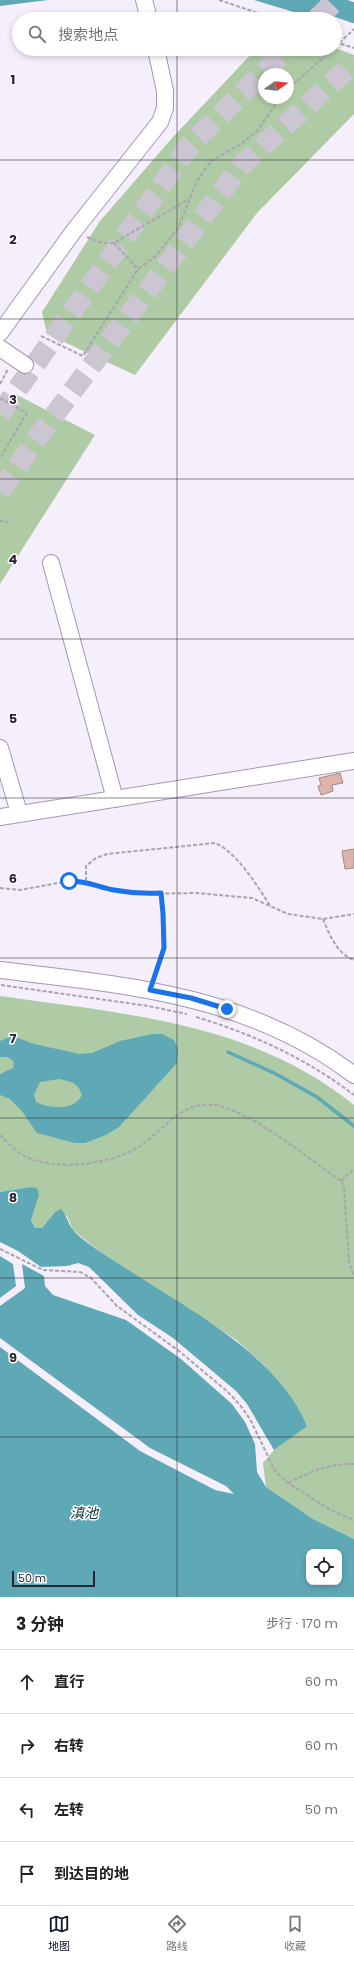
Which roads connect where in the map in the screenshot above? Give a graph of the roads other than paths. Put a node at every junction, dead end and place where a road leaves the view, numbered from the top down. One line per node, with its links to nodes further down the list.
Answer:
1 (158, 56): 2 (street)
2 (0, 333)
3 (0, 348): 4 (street)
4 (6, 359)
5 (51, 563): 8 (street)
6 (0, 748): 9 (street)
7 (354, 761): 8 (street)
8 (115, 799): 9 (street)
9 (19, 813): 10 (street)
10 (0, 816)
11 (0, 970): 12 (street)
12 (354, 1075)

